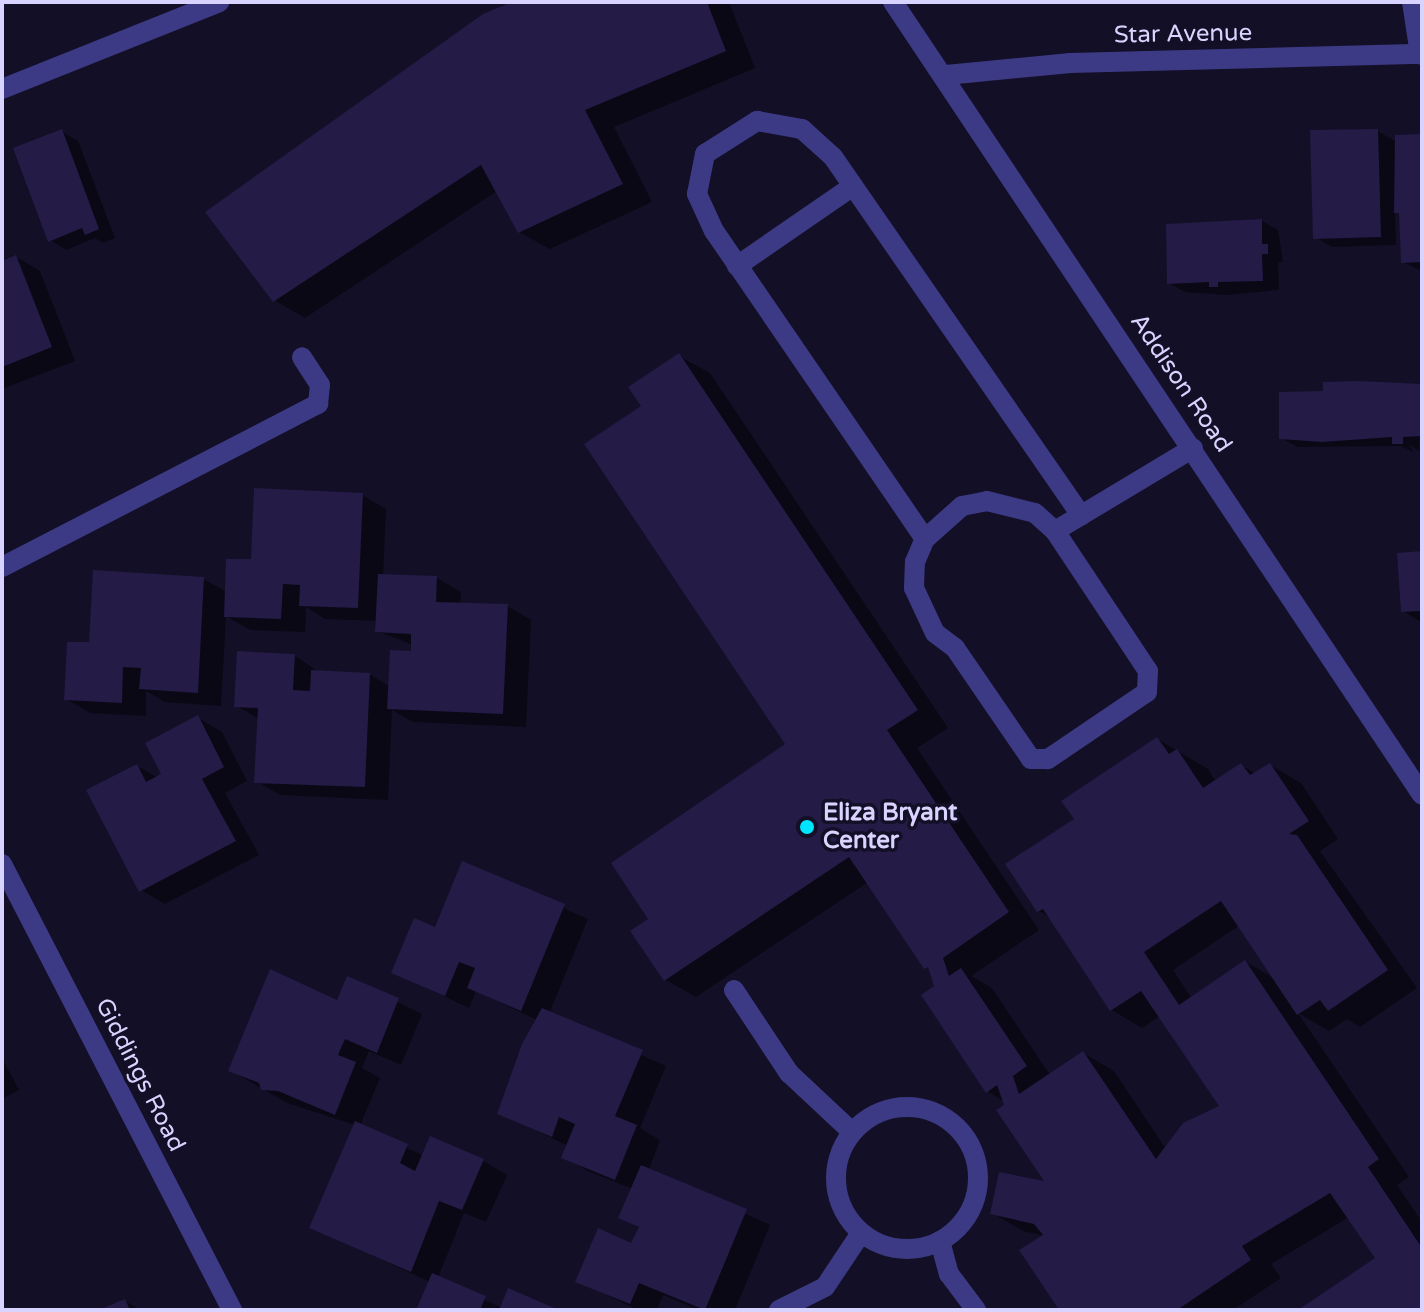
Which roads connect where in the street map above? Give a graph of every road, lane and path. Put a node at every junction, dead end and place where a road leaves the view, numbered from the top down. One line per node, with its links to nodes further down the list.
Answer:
1 (219, 2): 6 (street)
2 (893, 2): 5 (street, Addison Road)
3 (1412, 2): 4 (street)
4 (1421, 54): 5 (street, Star Avenue)
5 (946, 75): 10 (street, Addison Road)
6 (2, 89)
7 (853, 186): 8 (street); 8 (street); 11 (street)
8 (737, 266): 13 (street)
9 (302, 357): 14 (street)
10 (1193, 448): 11 (street); 15 (street, Addison Road)
11 (1081, 515): 12 (street)
12 (1055, 531): 13 (street); 13 (street)
13 (925, 539)
14 (2, 567)
15 (1422, 795)
16 (2, 864): 21 (street, Giddings Road)
17 (734, 990): 18 (street)
18 (852, 1132): 19 (street); 20 (street)
19 (861, 1233): 20 (street); 22 (street)
20 (940, 1241): 23 (street)
21 (232, 1310)
22 (779, 1310)
23 (976, 1310)

